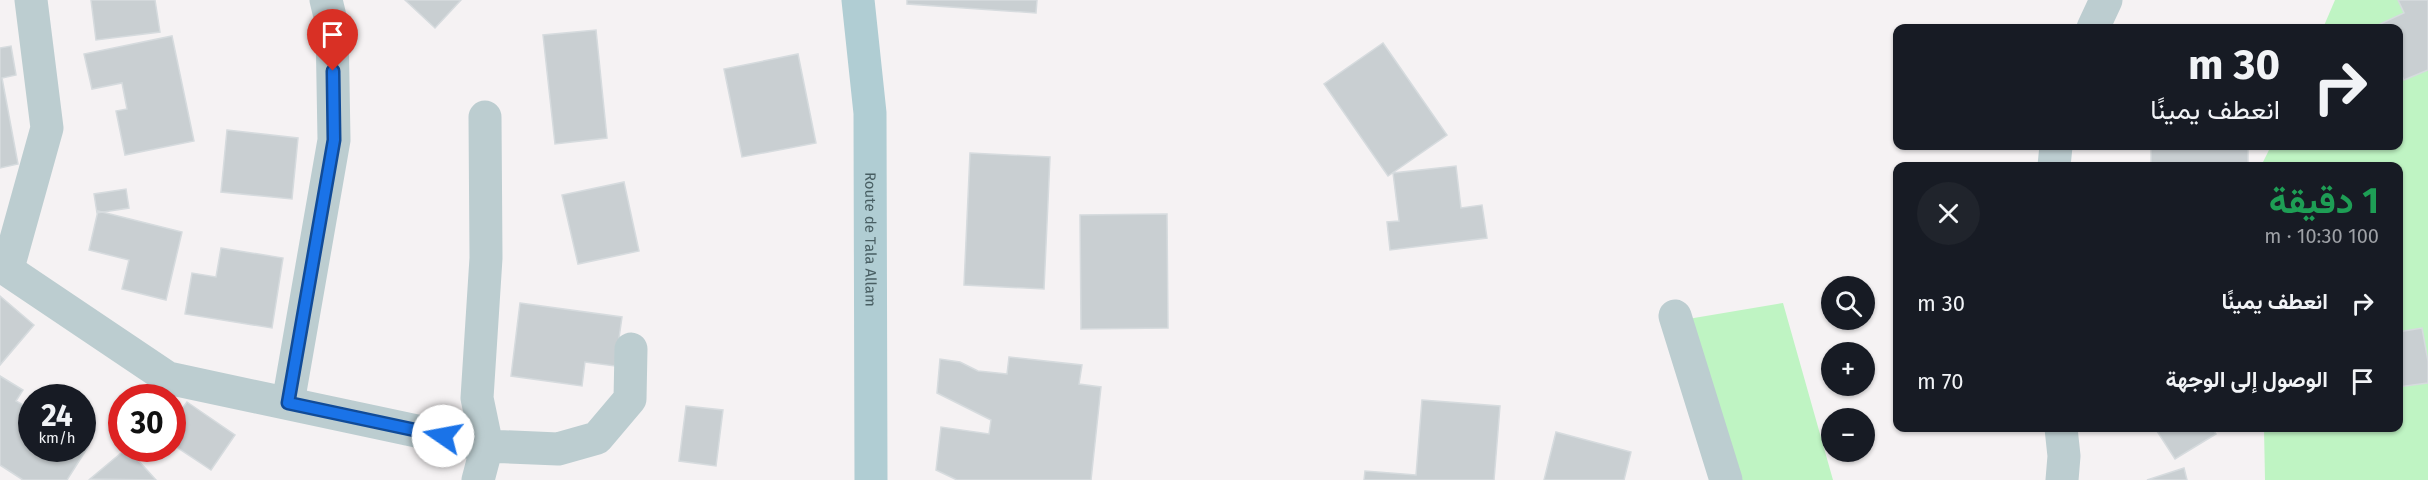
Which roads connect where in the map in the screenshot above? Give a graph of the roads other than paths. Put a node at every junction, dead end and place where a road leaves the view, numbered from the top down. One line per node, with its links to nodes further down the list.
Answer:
1 (31, 0): 7 (street)
2 (326, 0): 10 (street)
3 (858, 0): 14 (main road, Route de Tala Allam)
4 (2106, 0): 5 (street)
5 (2095, 24)
6 (485, 117): 12 (street)
7 (4, 266): 10 (street)
8 (1675, 316): 15 (street)
9 (632, 349): 12 (street)
10 (288, 403): 12 (street)
11 (2061, 432): 16 (street)
12 (487, 446): 13 (street)
13 (478, 480)
14 (871, 480)
15 (1726, 480)
16 (2062, 480)

